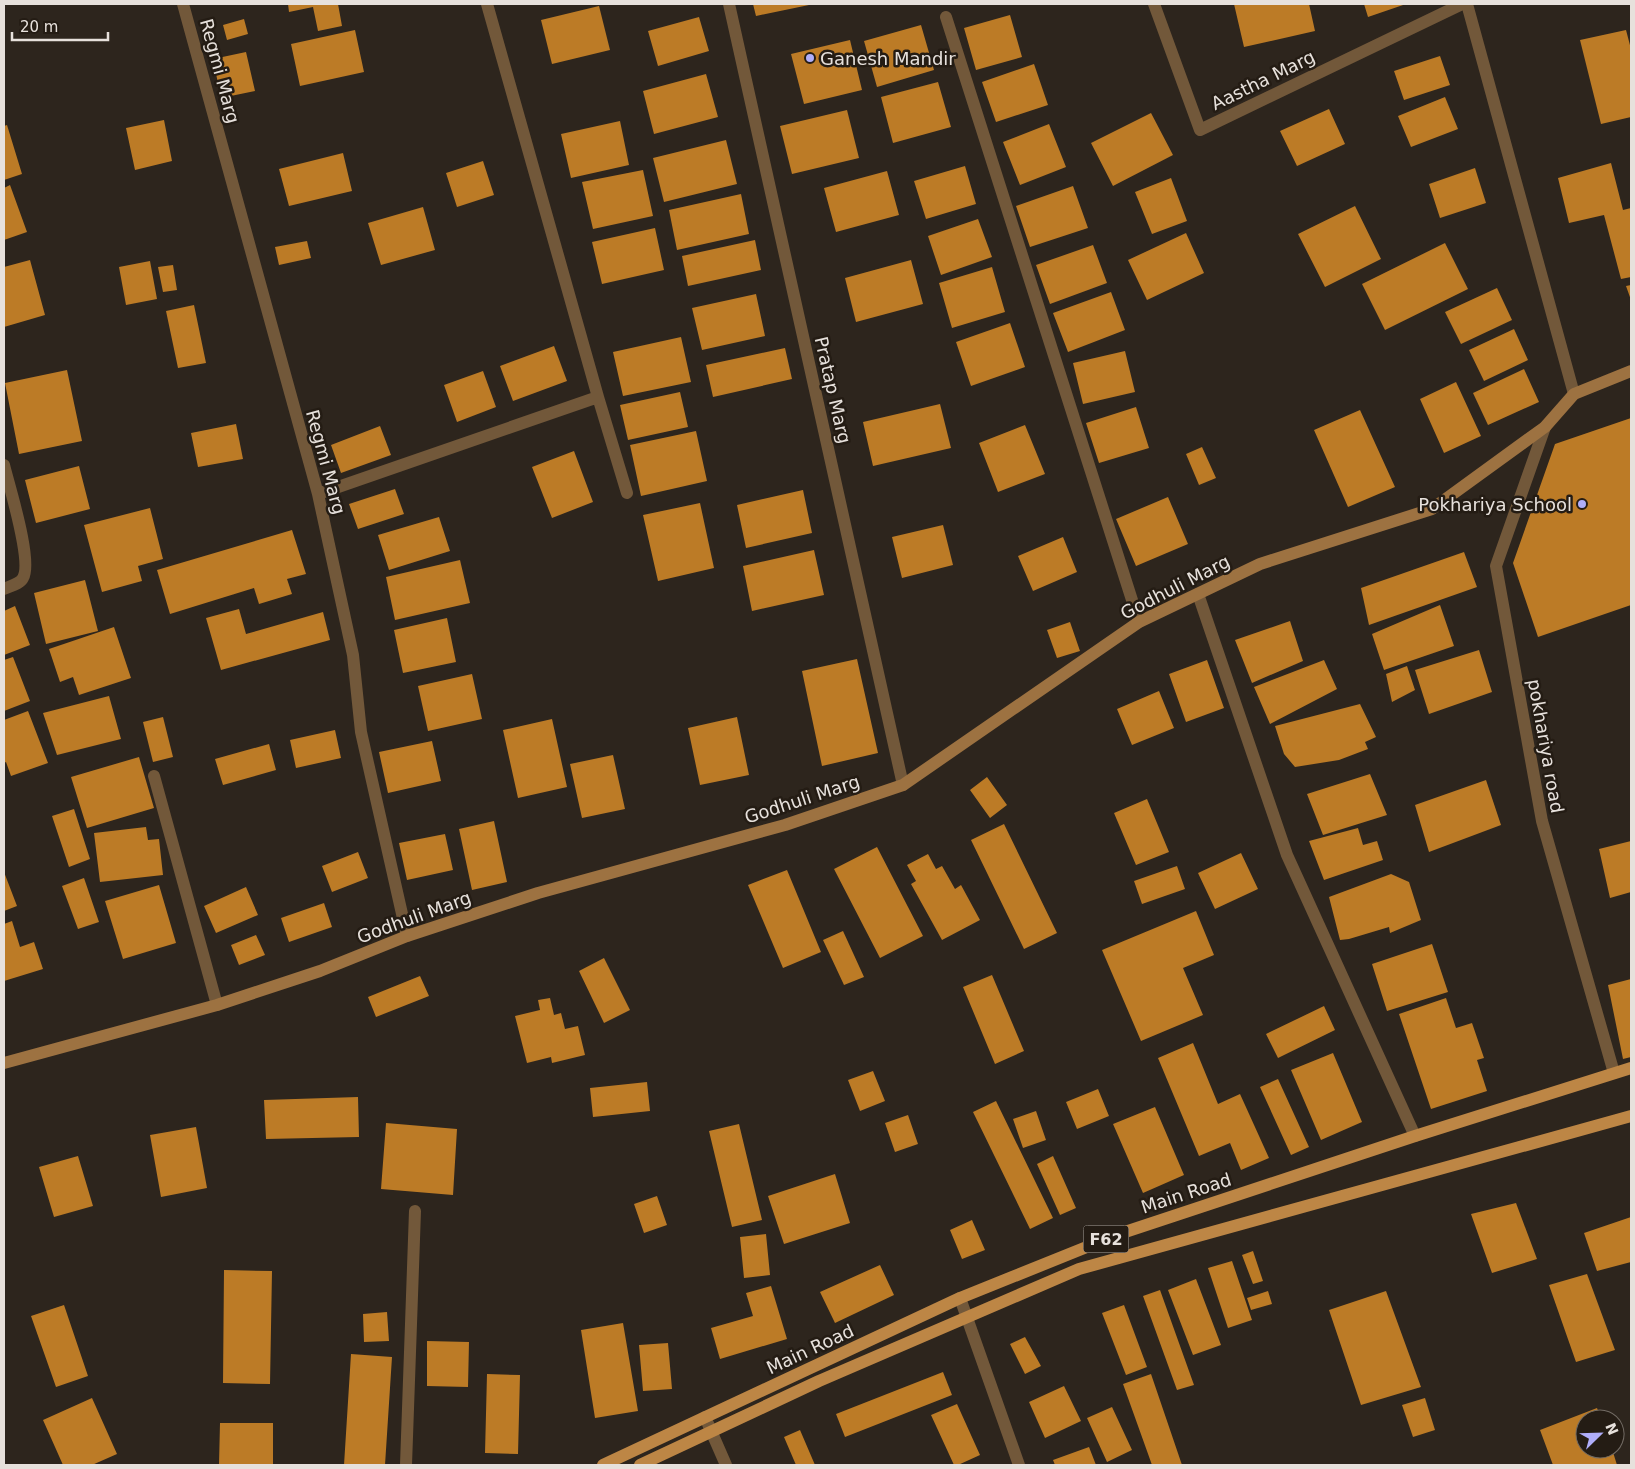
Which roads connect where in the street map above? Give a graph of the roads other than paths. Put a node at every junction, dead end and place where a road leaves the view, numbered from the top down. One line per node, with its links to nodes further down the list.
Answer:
1 (183, 4): 14 (street, Regmi Marg)
2 (487, 4): 10 (street)
3 (729, 4): 19 (street, Pratap Marg)
4 (1154, 4): 5 (street, Aastha Marg)
5 (1462, 4)
6 (1466, 4): 9 (street)
7 (946, 17): 17 (street)
8 (1631, 371): 9 (main road)
9 (1574, 394): 11 (main road, Godhuli Marg)
10 (598, 397): 13 (street); 14 (street)
11 (1545, 427): 16 (main road, Godhuli Marg); 24 (street, pokhariya road)
12 (4, 465): 15 (street)
13 (627, 493)
14 (318, 494): 20 (street, Regmi Marg)
15 (4, 589)
16 (1198, 594): 17 (main road, Godhuli Marg); 26 (street)
17 (1139, 622): 19 (main road, Godhuli Marg)
18 (154, 776): 21 (street)
19 (903, 784): 20 (main road, Godhuli Marg)
20 (407, 936): 21 (main road, Godhuli Marg)
21 (217, 1005): 22 (main road, Godhuli Marg)
22 (4, 1063)
23 (1631, 1068): 24 (main road, Main Road / F62)
24 (1614, 1073): 26 (main road, Main Road / F62)
25 (1631, 1116): 29 (main road, Main Road / F62)
26 (1415, 1136): 28 (main road, Main Road / F62)
27 (415, 1211): 32 (street)
28 (960, 1298): 29 (street); 30 (main road, Main Road / F62)
29 (966, 1317): 31 (main road, Main Road / F62); 36 (street)
30 (705, 1417): 31 (street); 33 (main road, Main Road / F62)
31 (711, 1432): 34 (main road, Main Road / F62); 35 (street)
32 (406, 1465)
33 (602, 1465)
34 (640, 1465)
35 (726, 1465)
36 (1019, 1465)

